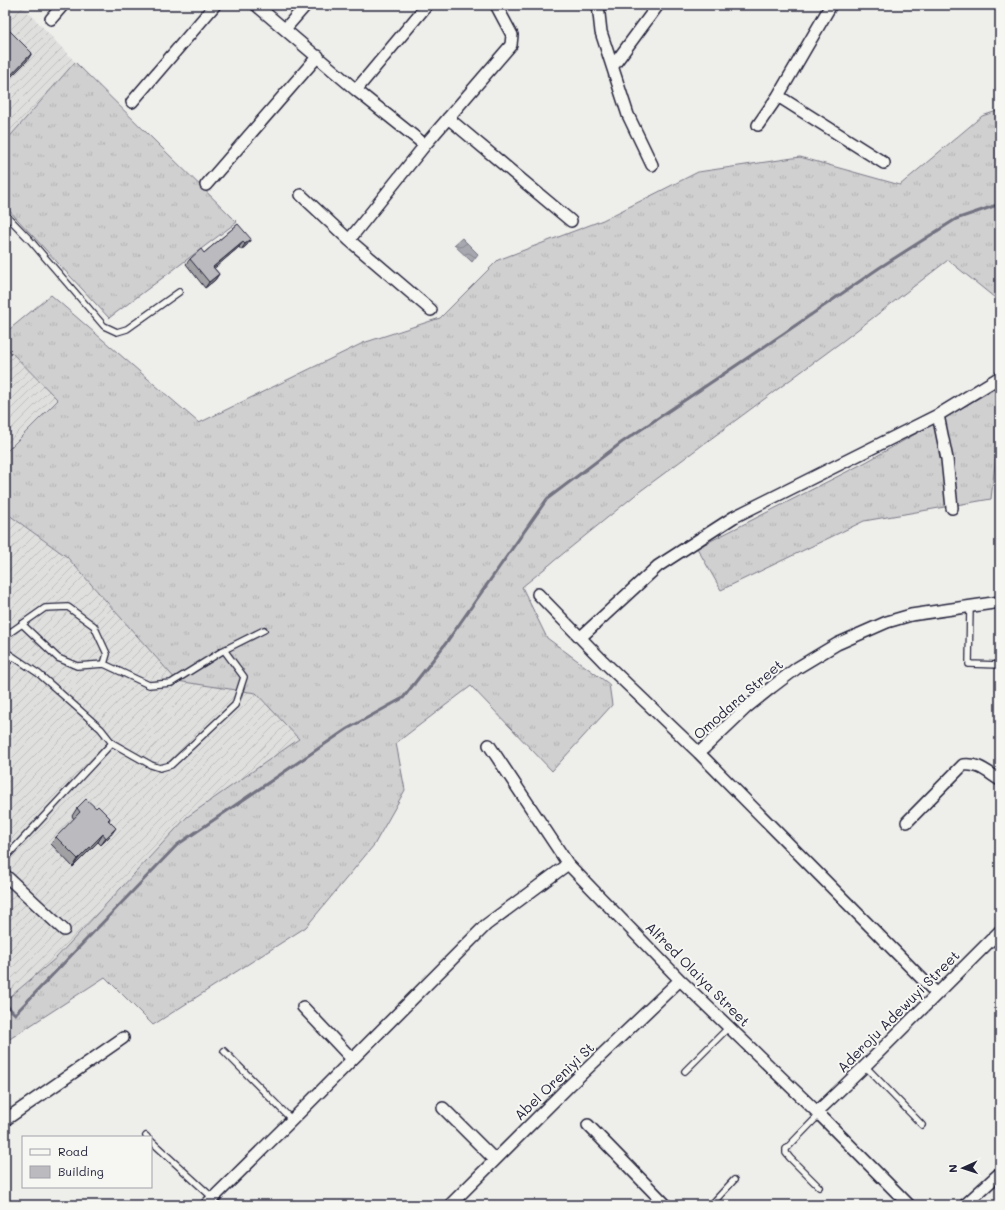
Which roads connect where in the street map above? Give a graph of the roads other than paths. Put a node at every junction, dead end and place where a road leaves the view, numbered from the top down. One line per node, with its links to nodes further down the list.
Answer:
1 (63, 5): 10 (street)
2 (215, 5): 16 (street)
3 (256, 5): 11 (street)
4 (306, 5): 11 (street)
5 (427, 5): 14 (street)
6 (496, 5): 17 (street)
7 (598, 5): 13 (street)
8 (658, 5): 13 (street)
9 (831, 5): 15 (street)
10 (51, 18)
11 (285, 29): 12 (street)
12 (318, 56): 14 (street); 22 (street)
13 (613, 66): 21 (street)
14 (356, 90): 19 (street)
15 (778, 96): 18 (street); 20 (street)
16 (132, 102)
17 (448, 118): 19 (street); 25 (street)
18 (758, 125)
19 (425, 145): 26 (street)
20 (884, 163)
21 (652, 165)
22 (206, 185)
23 (301, 195): 26 (street)
24 (5, 214): 27 (lane)
25 (571, 221)
26 (349, 240): 28 (street)
27 (179, 292)
28 (431, 310)
29 (1000, 377): 30 (street)
30 (938, 414): 31 (street); 38 (street)
31 (952, 508)
32 (538, 594): 38 (street)
33 (1000, 602): 34 (street, Omodara Street)
34 (970, 606): 44 (lane); 47 (street, Omodara Street)
35 (22, 624): 37 (lane); 42 (lane); 42 (lane)
36 (264, 630): 39 (lane)
37 (5, 636)
38 (581, 637): 47 (street)
39 (224, 650): 42 (lane); 45 (lane)
40 (5, 651): 41 (lane)
41 (12, 657): 43 (lane); 45 (lane)
42 (104, 664)
43 (5, 665)
44 (1000, 665)
45 (112, 743): 50 (lane)
46 (488, 746): 51 (street, Alfred Olaiya Street)
47 (699, 753): 56 (street)
48 (1000, 780): 49 (street)
49 (907, 822)
50 (5, 858)
51 (568, 864): 55 (street, Alfred Olaiya Street); 61 (street)
52 (5, 875): 53 (street)
53 (64, 930)
54 (1000, 931): 56 (street, Aderoju Adewuyi Street)
55 (680, 980): 58 (street, Alfred Olaiya Street); 71 (street, Abel Oreniyi St)
56 (936, 994): 62 (street, Aderoju Adewuyi Street)
57 (303, 1007): 61 (street)
58 (729, 1027): 63 (lane); 65 (street, Alfred Olaiya Street)
59 (123, 1038): 66 (street)
60 (224, 1051): 67 (lane)
61 (352, 1059): 67 (street)
62 (865, 1066): 65 (street, Aderoju Adewuyi Street); 69 (lane)
63 (686, 1071)
64 (444, 1108): 71 (street)
65 (818, 1114): 74 (lane); 79 (street, Alfred Olaiya Street)
66 (5, 1120)
67 (292, 1120): 75 (street)
68 (588, 1125): 77 (street)
69 (922, 1125)
70 (152, 1142): 75 (lane)
71 (495, 1160): 76 (street, Abel Oreniyi St)
72 (1000, 1172): 80 (street)
73 (734, 1180): 78 (lane)
74 (819, 1187)
75 (209, 1201)
76 (450, 1205)
77 (666, 1205)
78 (711, 1205)
79 (909, 1205)
80 (965, 1205)

